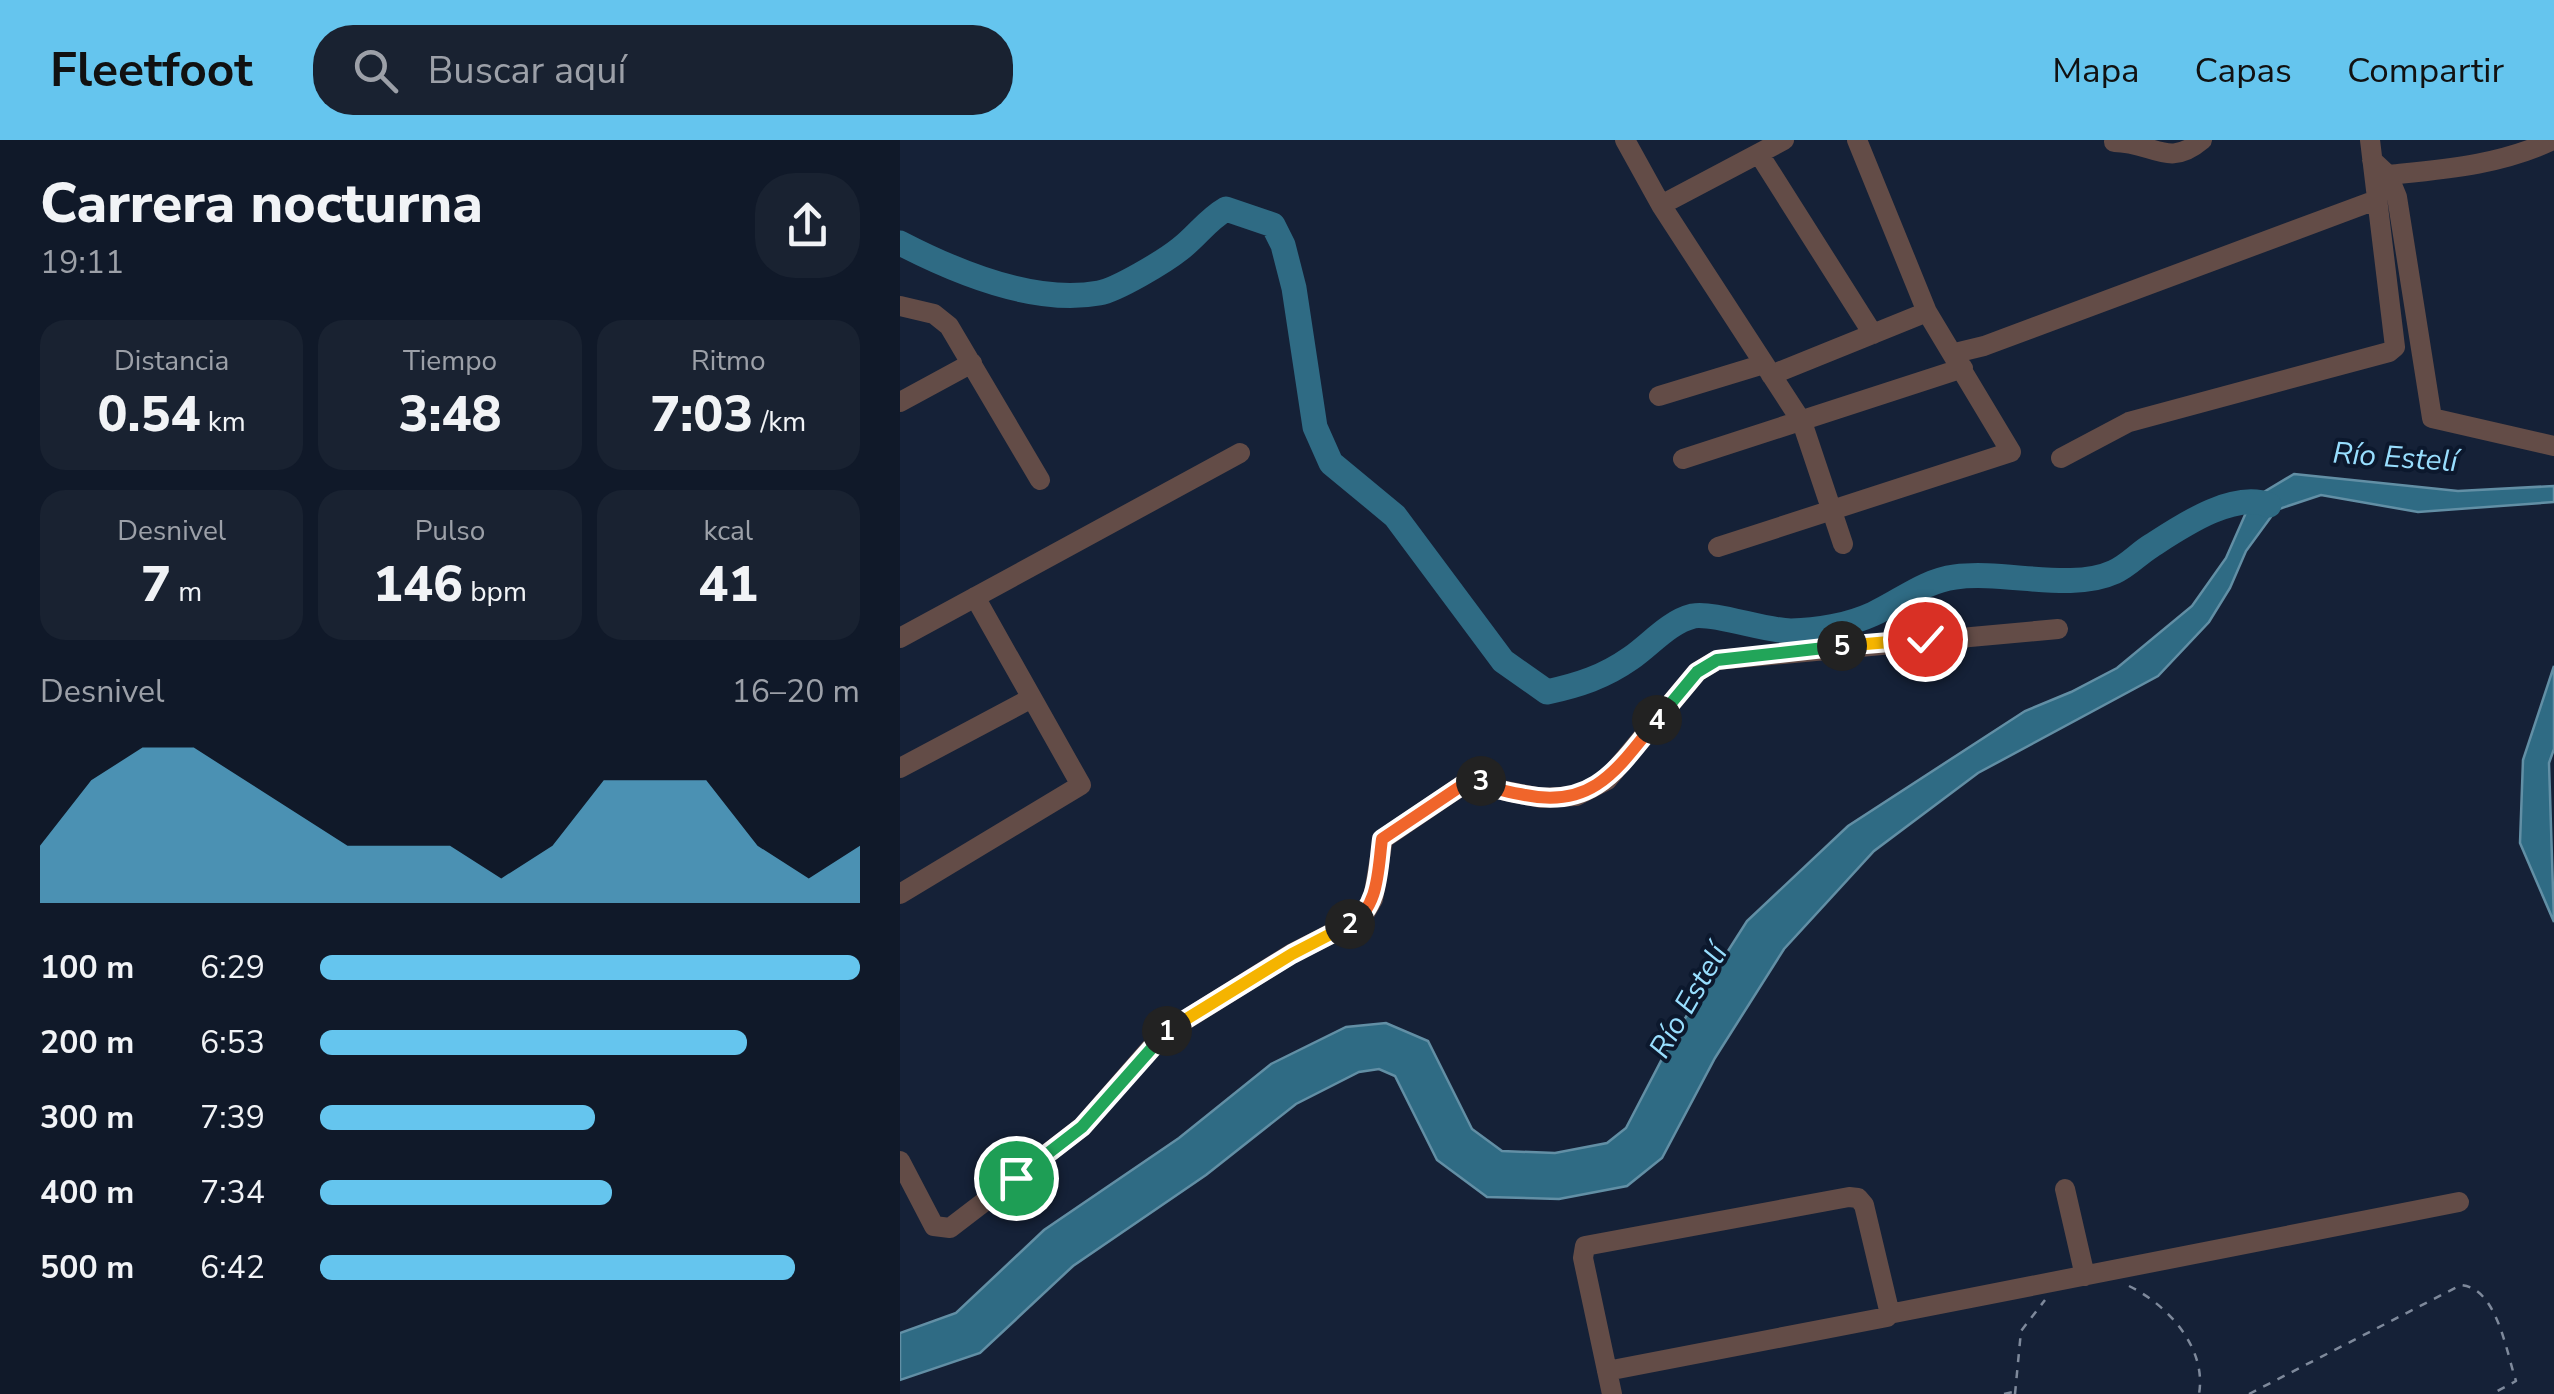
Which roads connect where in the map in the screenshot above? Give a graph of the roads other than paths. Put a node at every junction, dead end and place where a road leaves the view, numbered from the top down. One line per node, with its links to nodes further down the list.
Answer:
1 (1625, 140): 10 (street)
2 (1784, 140): 7 (street)
3 (1857, 140): 12 (street)
4 (2202, 140): 6 (street)
5 (2553, 140): 8 (street)
6 (2114, 142)
7 (1759, 154): 10 (street); 13 (street)
8 (2376, 158): 9 (street); 20 (street)
9 (2376, 200): 14 (street); 22 (street)
10 (1660, 205): 16 (street)
11 (900, 306): 15 (street)
12 (1927, 312): 13 (street); 14 (street)
13 (1873, 334): 16 (street)
14 (1959, 361): 19 (street); 25 (street)
15 (972, 363): 18 (street); 24 (street)
16 (1768, 369): 17 (street); 19 (street)
17 (1659, 396)
18 (900, 402)
19 (1802, 422): 23 (street); 25 (street)
20 (2554, 446)
21 (1240, 453): 28 (street)
22 (2061, 458)
23 (1683, 459)
24 (1040, 480)
25 (1832, 512): 26 (street); 27 (street)
26 (1843, 544)
27 (1718, 547)
28 (975, 597): 30 (street); 31 (street)
29 (2058, 630): 34 (street)
30 (900, 638)
31 (1030, 699): 32 (street); 33 (street)
32 (900, 768)
33 (900, 894)
34 (900, 1161)
35 (2065, 1189): 37 (street)
36 (2459, 1202): 37 (street)
37 (2085, 1276): 38 (street)
38 (1889, 1314): 39 (street); 39 (street)
39 (1607, 1371): 40 (street)
40 (1612, 1394)

